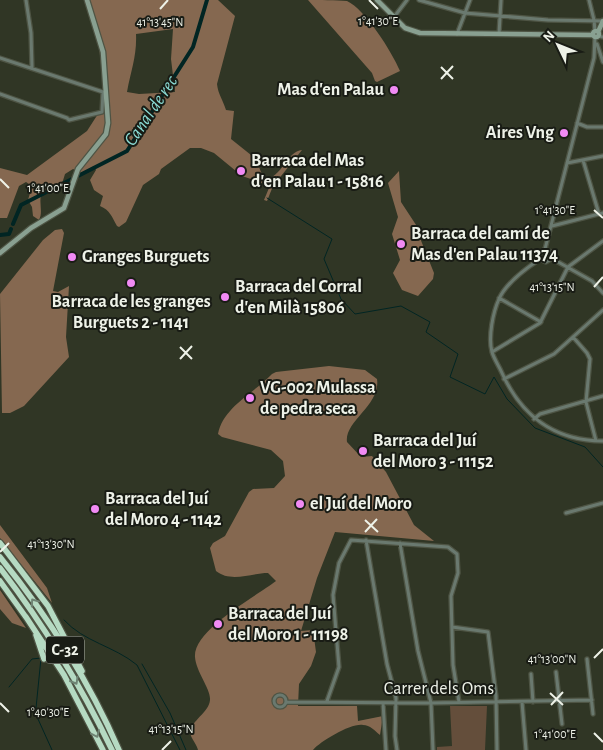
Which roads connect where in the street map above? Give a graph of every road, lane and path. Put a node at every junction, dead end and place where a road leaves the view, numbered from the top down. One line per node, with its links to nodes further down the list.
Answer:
1 (26, 0): 21 (street)
2 (87, 0): 22 (street)
3 (377, 0): 11 (street)
4 (407, 0): 11 (street)
5 (419, 0): 9 (street)
6 (470, 0): 9 (street)
7 (501, 0): 10 (street)
8 (589, 0): 12 (street)
9 (465, 12): 10 (street); 14 (street)
10 (500, 16): 12 (street); 15 (street)
11 (394, 17): 14 (street)
12 (594, 20): 13 (street); 16 (street)
13 (602, 22): 16 (street)
14 (457, 34): 15 (street)
15 (499, 34): 16 (street)
16 (597, 34): 17 (street); 19 (street)
17 (602, 56): 19 (street); 20 (street)
18 (0, 58): 21 (street)
19 (594, 58): 24 (street)
20 (603, 62)
21 (32, 68): 22 (street)
22 (105, 92): 23 (street); 33 (street)
23 (0, 94)
24 (577, 123): 25 (street); 28 (street)
25 (603, 127)
26 (603, 156): 27 (street)
27 (583, 160): 28 (street); 29 (street)
28 (567, 163): 30 (street)
29 (601, 214): 30 (street)
30 (552, 226): 32 (street)
31 (603, 241): 36 (street)
32 (545, 249): 34 (street); 35 (street)
33 (0, 254)
34 (551, 258): 35 (street); 36 (street)
35 (540, 259): 38 (street)
36 (568, 267): 37 (street); 40 (street)
37 (603, 293)
38 (499, 298): 40 (street); 42 (street)
39 (603, 310): 41 (street)
40 (541, 322): 42 (street)
41 (573, 337): 43 (street); 45 (street)
42 (492, 352): 43 (street)
43 (504, 379): 46 (street)
44 (603, 396): 45 (street)
45 (586, 402): 46 (street); 48 (street)
46 (534, 419): 48 (street)
47 (603, 440): 48 (street)
48 (596, 441)
49 (603, 503): 50 (street)
50 (566, 513)
51 (366, 540): 53 (street); 65 (street); 73 (street)
52 (0, 543): 63 (highway)
53 (400, 543): 58 (street); 74 (street)
54 (0, 557): 63 (highway, C-32, one-way to 54)
55 (0, 568): 80 (highway, C-32, one-way to 80)
56 (0, 581): 57 (highway)
57 (26, 617): 59 (highway); 79 (highway, one-way to 79)
58 (452, 627): 68 (street); 69 (street)
59 (44, 659)
60 (587, 659): 64 (street)
61 (556, 672): 66 (street)
62 (531, 674): 71 (street)
63 (91, 694): 81 (highway, C-32)
64 (592, 700): 66 (street, Carrer dels Oms); 75 (street)
65 (328, 701): 67 (street, Carrer dels Oms); 72 (street, Carrer dels Oms)
66 (560, 701): 71 (street, Carrer dels Oms); 76 (street)
67 (287, 702)
68 (459, 702): 69 (street, Carrer dels Oms); 74 (street, Carrer dels Oms)
69 (496, 702): 70 (street, Carrer dels Oms); 85 (street)
70 (522, 702): 71 (street, Carrer dels Oms); 86 (street)
71 (533, 702)
72 (383, 703): 73 (street, Carrer dels Oms); 78 (street)
73 (395, 703): 74 (street, Carrer dels Oms); 77 (street)
74 (431, 703): 84 (street)
75 (593, 714)
76 (562, 724)
77 (395, 736): 78 (street); 83 (street)
78 (386, 737): 82 (street)
79 (103, 750)
80 (112, 750)
81 (119, 750)
82 (386, 750)
83 (397, 750)
84 (433, 750)
85 (497, 750)
86 (526, 750)

